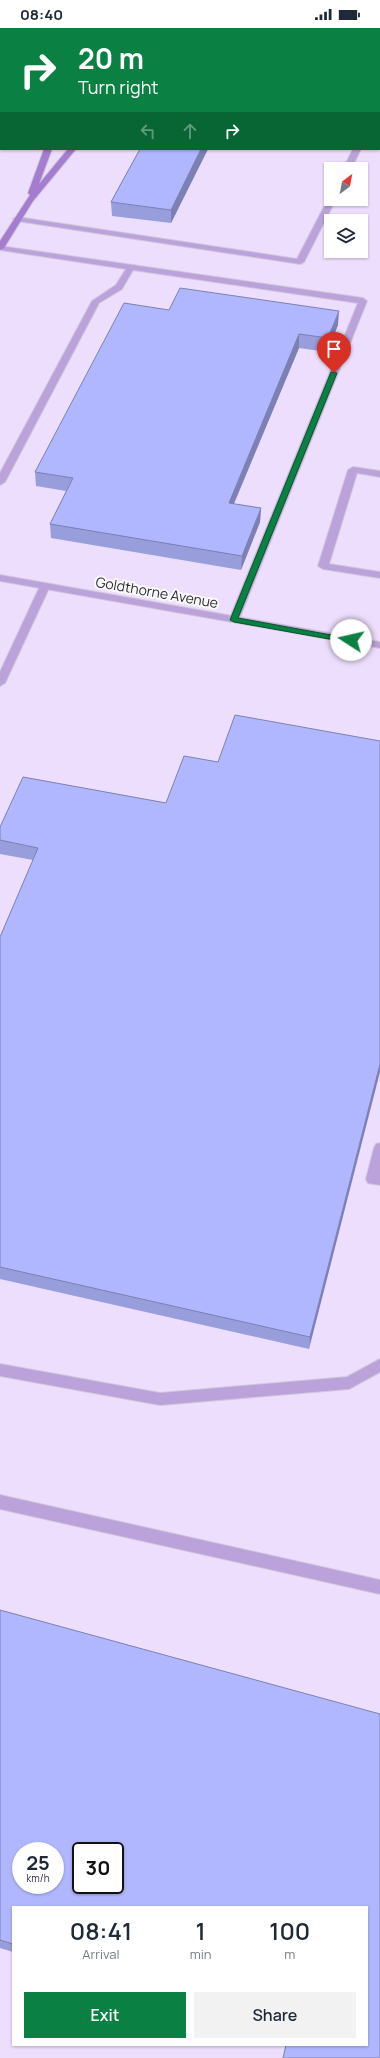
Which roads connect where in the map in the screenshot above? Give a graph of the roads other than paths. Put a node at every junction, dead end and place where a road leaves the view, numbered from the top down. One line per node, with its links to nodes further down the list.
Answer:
1 (48, 150): 5 (main road)
2 (71, 150): 5 (main road)
3 (356, 150): 4 (street)
4 (350, 162)
5 (30, 200): 7 (main road)
6 (328, 206): 7 (street)
7 (17, 219): 8 (main road)
8 (0, 248): 9 (street)
9 (131, 267): 11 (street); 15 (street)
10 (380, 474): 12 (street)
11 (0, 482)
12 (380, 575)
13 (0, 578): 14 (street, Goldthorne Avenue)
14 (45, 586): 15 (street, Goldthorne Avenue); 17 (street)
15 (234, 620): 16 (street, Goldthorne Avenue)
16 (380, 645)
17 (0, 683)
18 (380, 1148): 19 (street)
19 (380, 1180)
20 (380, 1365): 21 (street)
21 (0, 1370)
22 (0, 1502): 23 (street)
23 (380, 1587)

